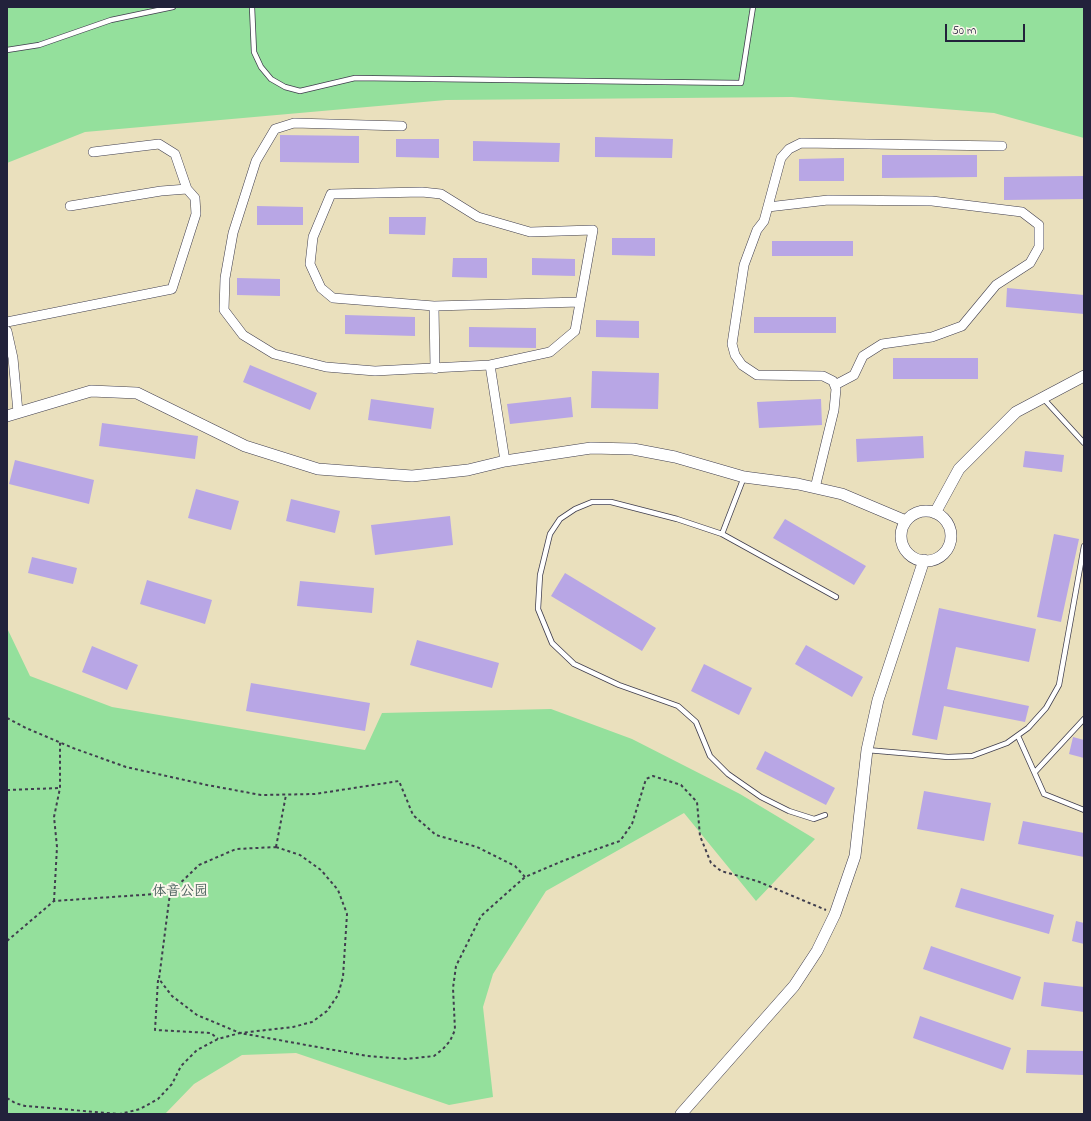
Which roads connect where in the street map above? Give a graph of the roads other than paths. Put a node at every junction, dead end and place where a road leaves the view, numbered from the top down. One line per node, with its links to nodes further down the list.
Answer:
1 (173, 7): 4 (lane)
2 (252, 7): 3 (lane)
3 (753, 7)
4 (7, 50)
5 (402, 126): 16 (street)
6 (1002, 146): 10 (street)
7 (93, 152): 8 (street)
8 (187, 189): 9 (street); 13 (street)
9 (70, 206)
10 (768, 207): 18 (street); 18 (street)
11 (580, 302): 12 (street); 12 (street); 15 (street)
12 (434, 306): 16 (street)
13 (7, 322)
14 (7, 331): 20 (street)
15 (490, 365): 16 (street); 22 (street)
16 (435, 369)
17 (1084, 376): 19 (street)
18 (835, 385): 24 (street)
19 (1043, 398): 21 (lane); 25 (street)
20 (12, 414): 22 (street)
21 (1084, 443)
22 (505, 461): 23 (street)
23 (744, 477): 24 (street); 27 (lane)
24 (815, 488): 26 (street)
25 (935, 513): 26 (street); 29 (street)
26 (906, 521): 29 (street)
27 (722, 534): 30 (lane); 36 (lane)
28 (1084, 546): 32 (lane)
29 (924, 560): 33 (street)
30 (836, 597)
31 (1084, 718): 34 (lane)
32 (1018, 736): 33 (lane); 34 (lane)
33 (867, 750): 37 (street)
34 (1035, 772): 35 (lane)
35 (1084, 810)
36 (825, 815)
37 (681, 1114)

